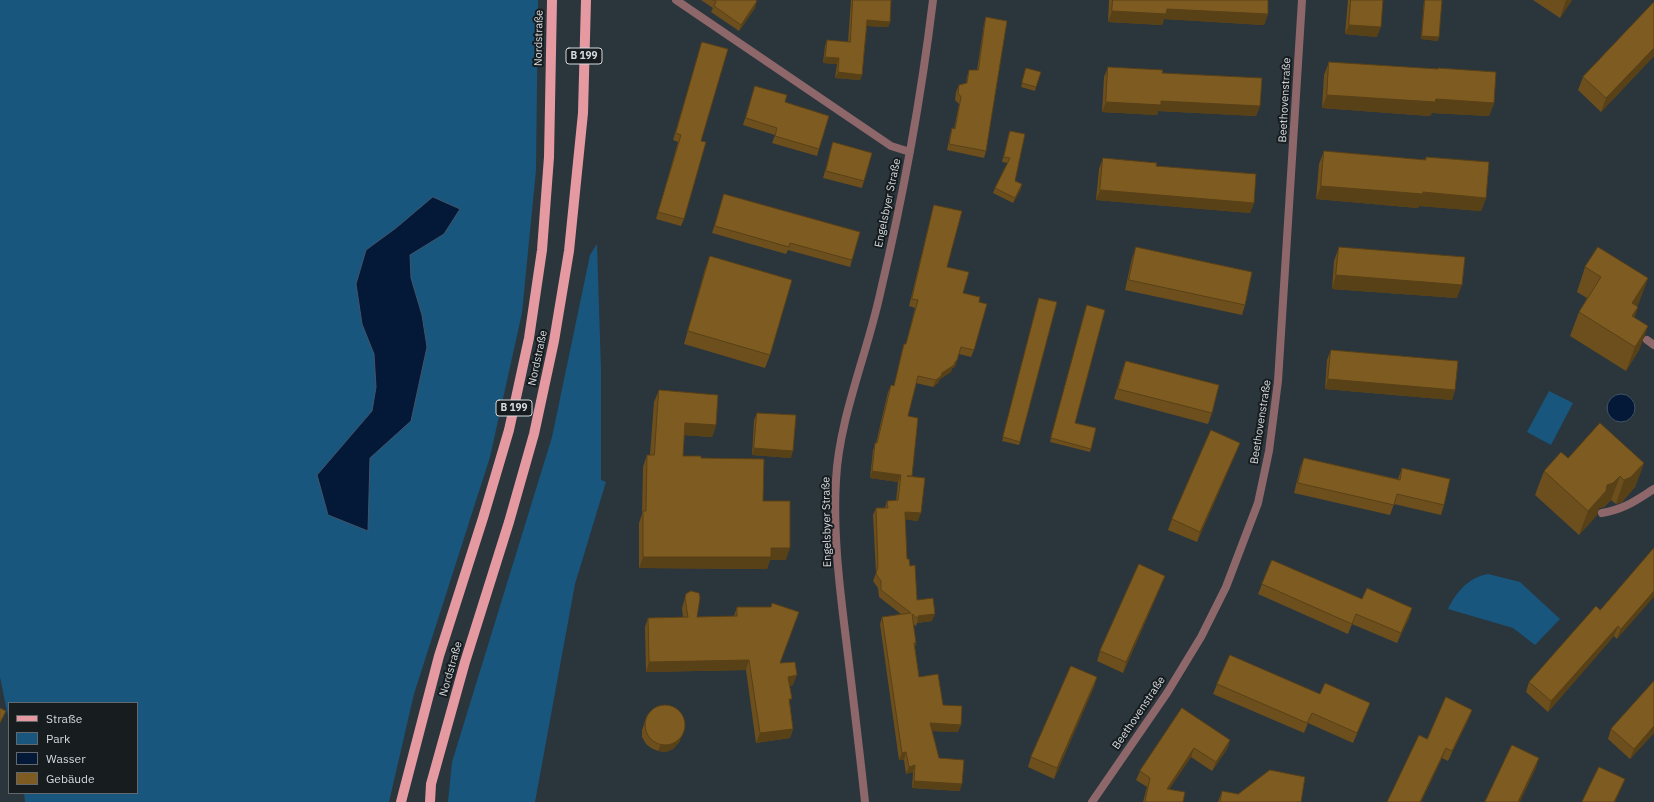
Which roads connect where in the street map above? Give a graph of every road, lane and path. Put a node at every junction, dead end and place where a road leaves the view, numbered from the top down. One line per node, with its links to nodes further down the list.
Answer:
1 (552, 0): 11 (main road, Nordstraße / B 199)
2 (586, 0): 12 (main road, Nordstraße / B 199)
3 (676, 0): 6 (street, Engelsbyer Straße)
4 (933, 0): 6 (street, Engelsbyer Straße)
5 (1302, 0): 14 (street, Beethovenstraße)
6 (910, 152): 13 (street, Engelsbyer Straße)
7 (1647, 340): 8 (street)
8 (1654, 346)
9 (1654, 489): 10 (street)
10 (1602, 513)
11 (401, 802)
12 (430, 802)
13 (865, 802)
14 (1092, 802)

